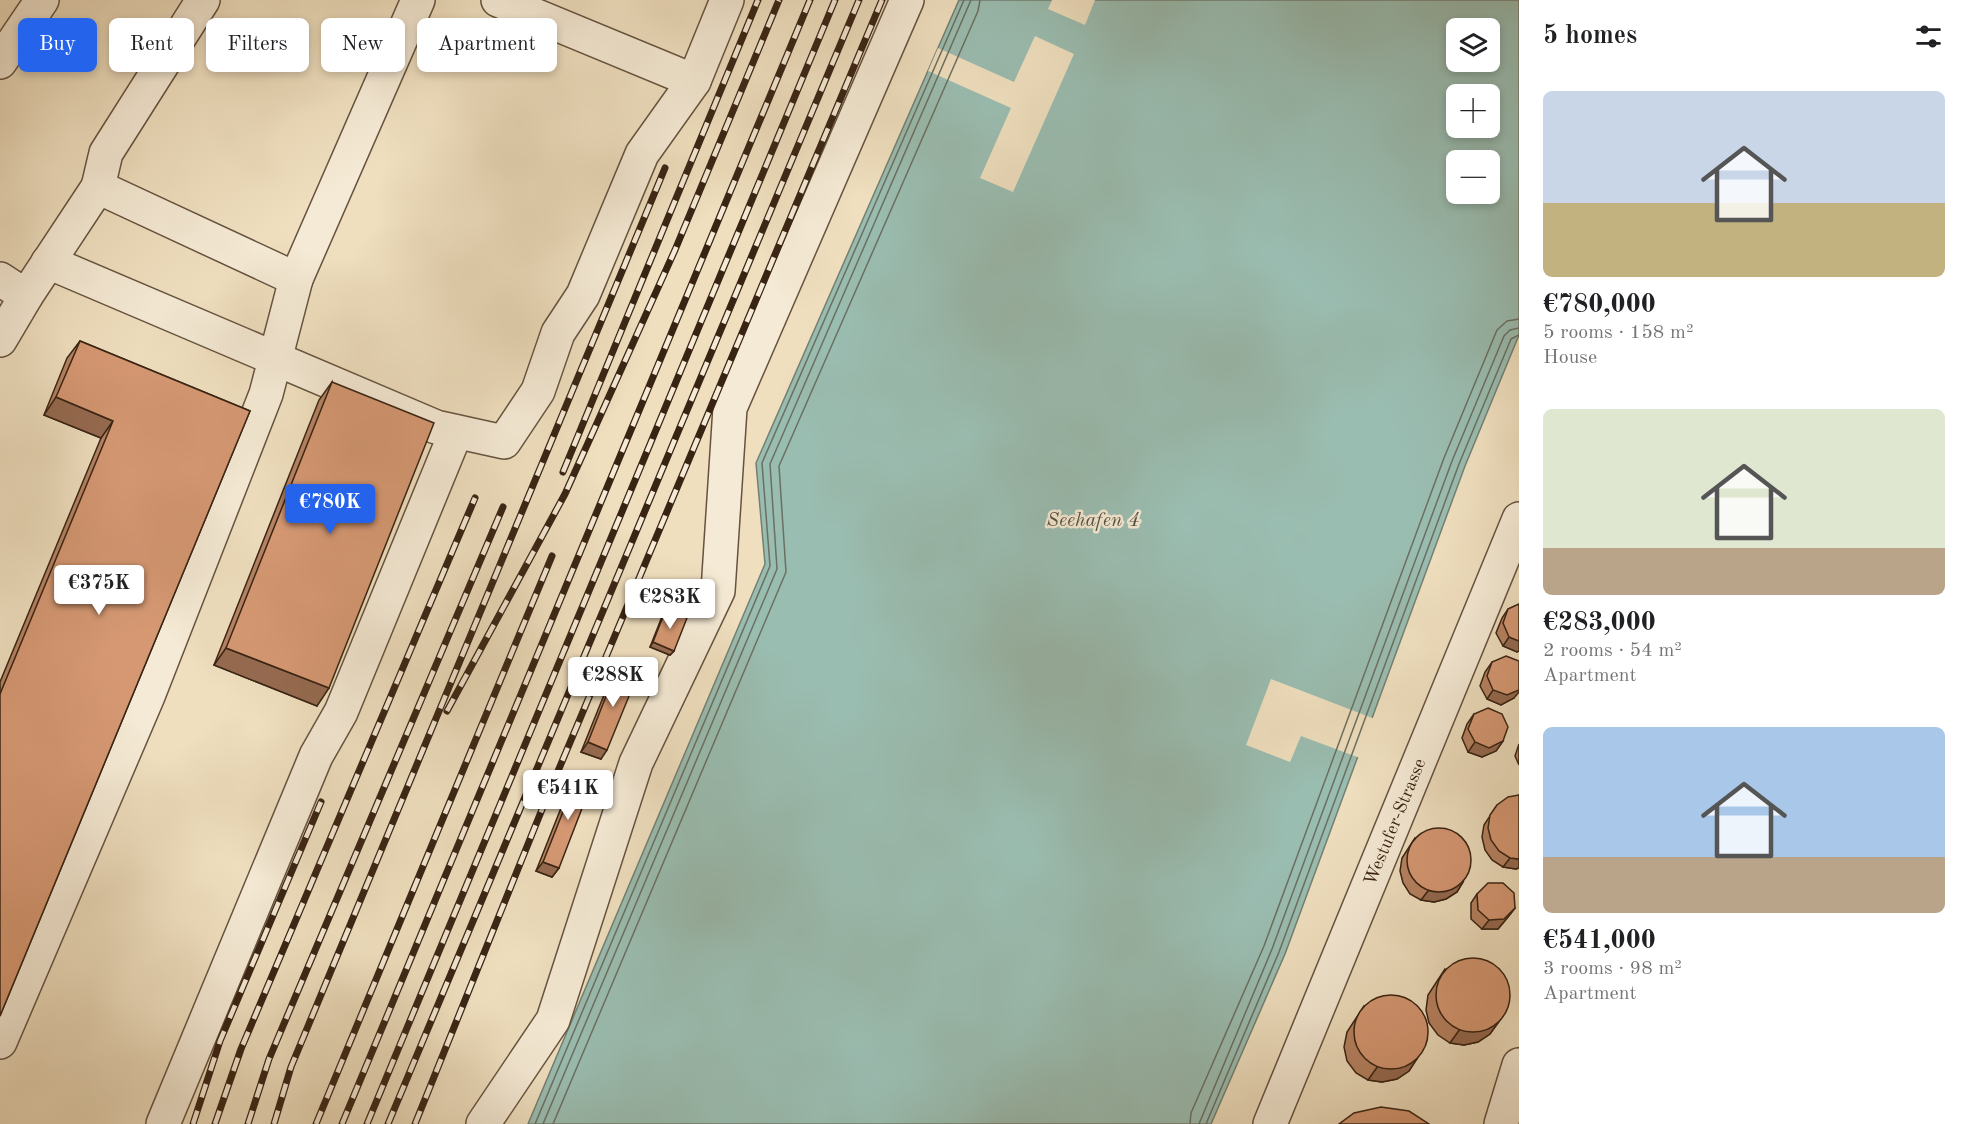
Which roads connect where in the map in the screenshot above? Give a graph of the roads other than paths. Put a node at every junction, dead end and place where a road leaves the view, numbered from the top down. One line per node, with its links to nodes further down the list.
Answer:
1 (42, 0): 7 (lane)
2 (202, 0): 9 (lane)
3 (498, 0): 8 (lane)
4 (727, 0): 8 (lane)
5 (907, 0): 20 (lane)
6 (408, 3): 11 (lane)
7 (0, 62)
8 (694, 81): 15 (lane)
9 (98, 187): 10 (lane); 11 (lane)
10 (48, 262): 12 (lane); 14 (lane)
11 (296, 279): 14 (lane)
12 (13, 288): 13 (lane)
13 (0, 340)
14 (276, 358): 15 (lane); 17 (lane)
15 (456, 432): 19 (lane)
16 (1516, 534): 21 (lane, Westufer-Strasse)
17 (0, 1042)
18 (1519, 1065): 22 (lane)
19 (163, 1124)
20 (483, 1124)
21 (1270, 1124)
22 (1501, 1124)

